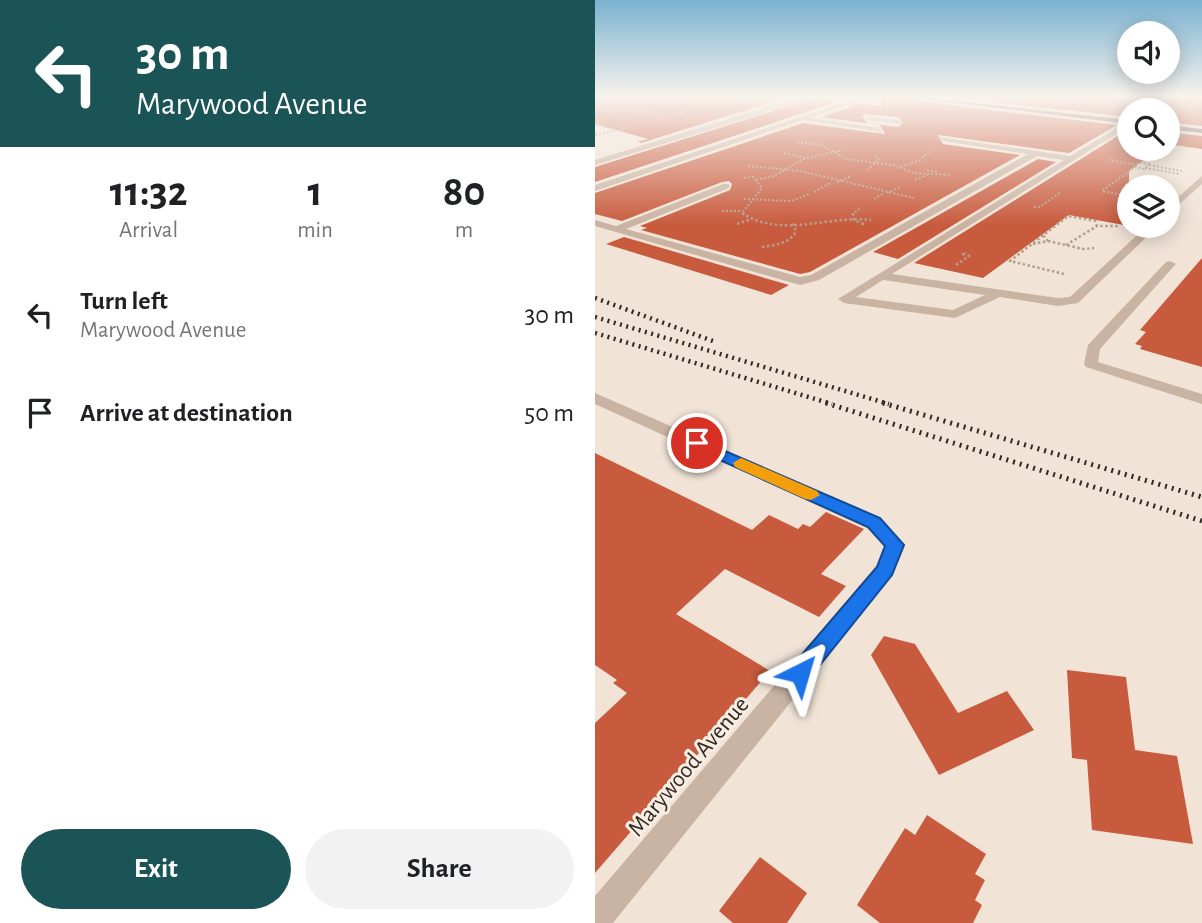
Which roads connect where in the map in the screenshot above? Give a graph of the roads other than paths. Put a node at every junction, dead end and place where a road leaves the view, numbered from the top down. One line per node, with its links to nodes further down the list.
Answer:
1 (673, 139): 7 (street)
2 (740, 139): 10 (street)
3 (943, 139): 5 (street)
4 (1104, 139): 6 (street)
5 (1036, 153): 6 (street); 13 (street)
6 (1074, 159): 16 (street)
7 (595, 163)
8 (1202, 179): 11 (street)
9 (726, 186): 13 (street)
10 (595, 188)
11 (1180, 200)
12 (595, 223): 13 (street)
13 (617, 229)
14 (1140, 238): 17 (street)
15 (1170, 264): 19 (street)
16 (881, 276): 17 (street); 17 (street)
17 (999, 293)
18 (595, 398): 20 (street, Marywood Avenue)
19 (1202, 399)
20 (595, 920)

